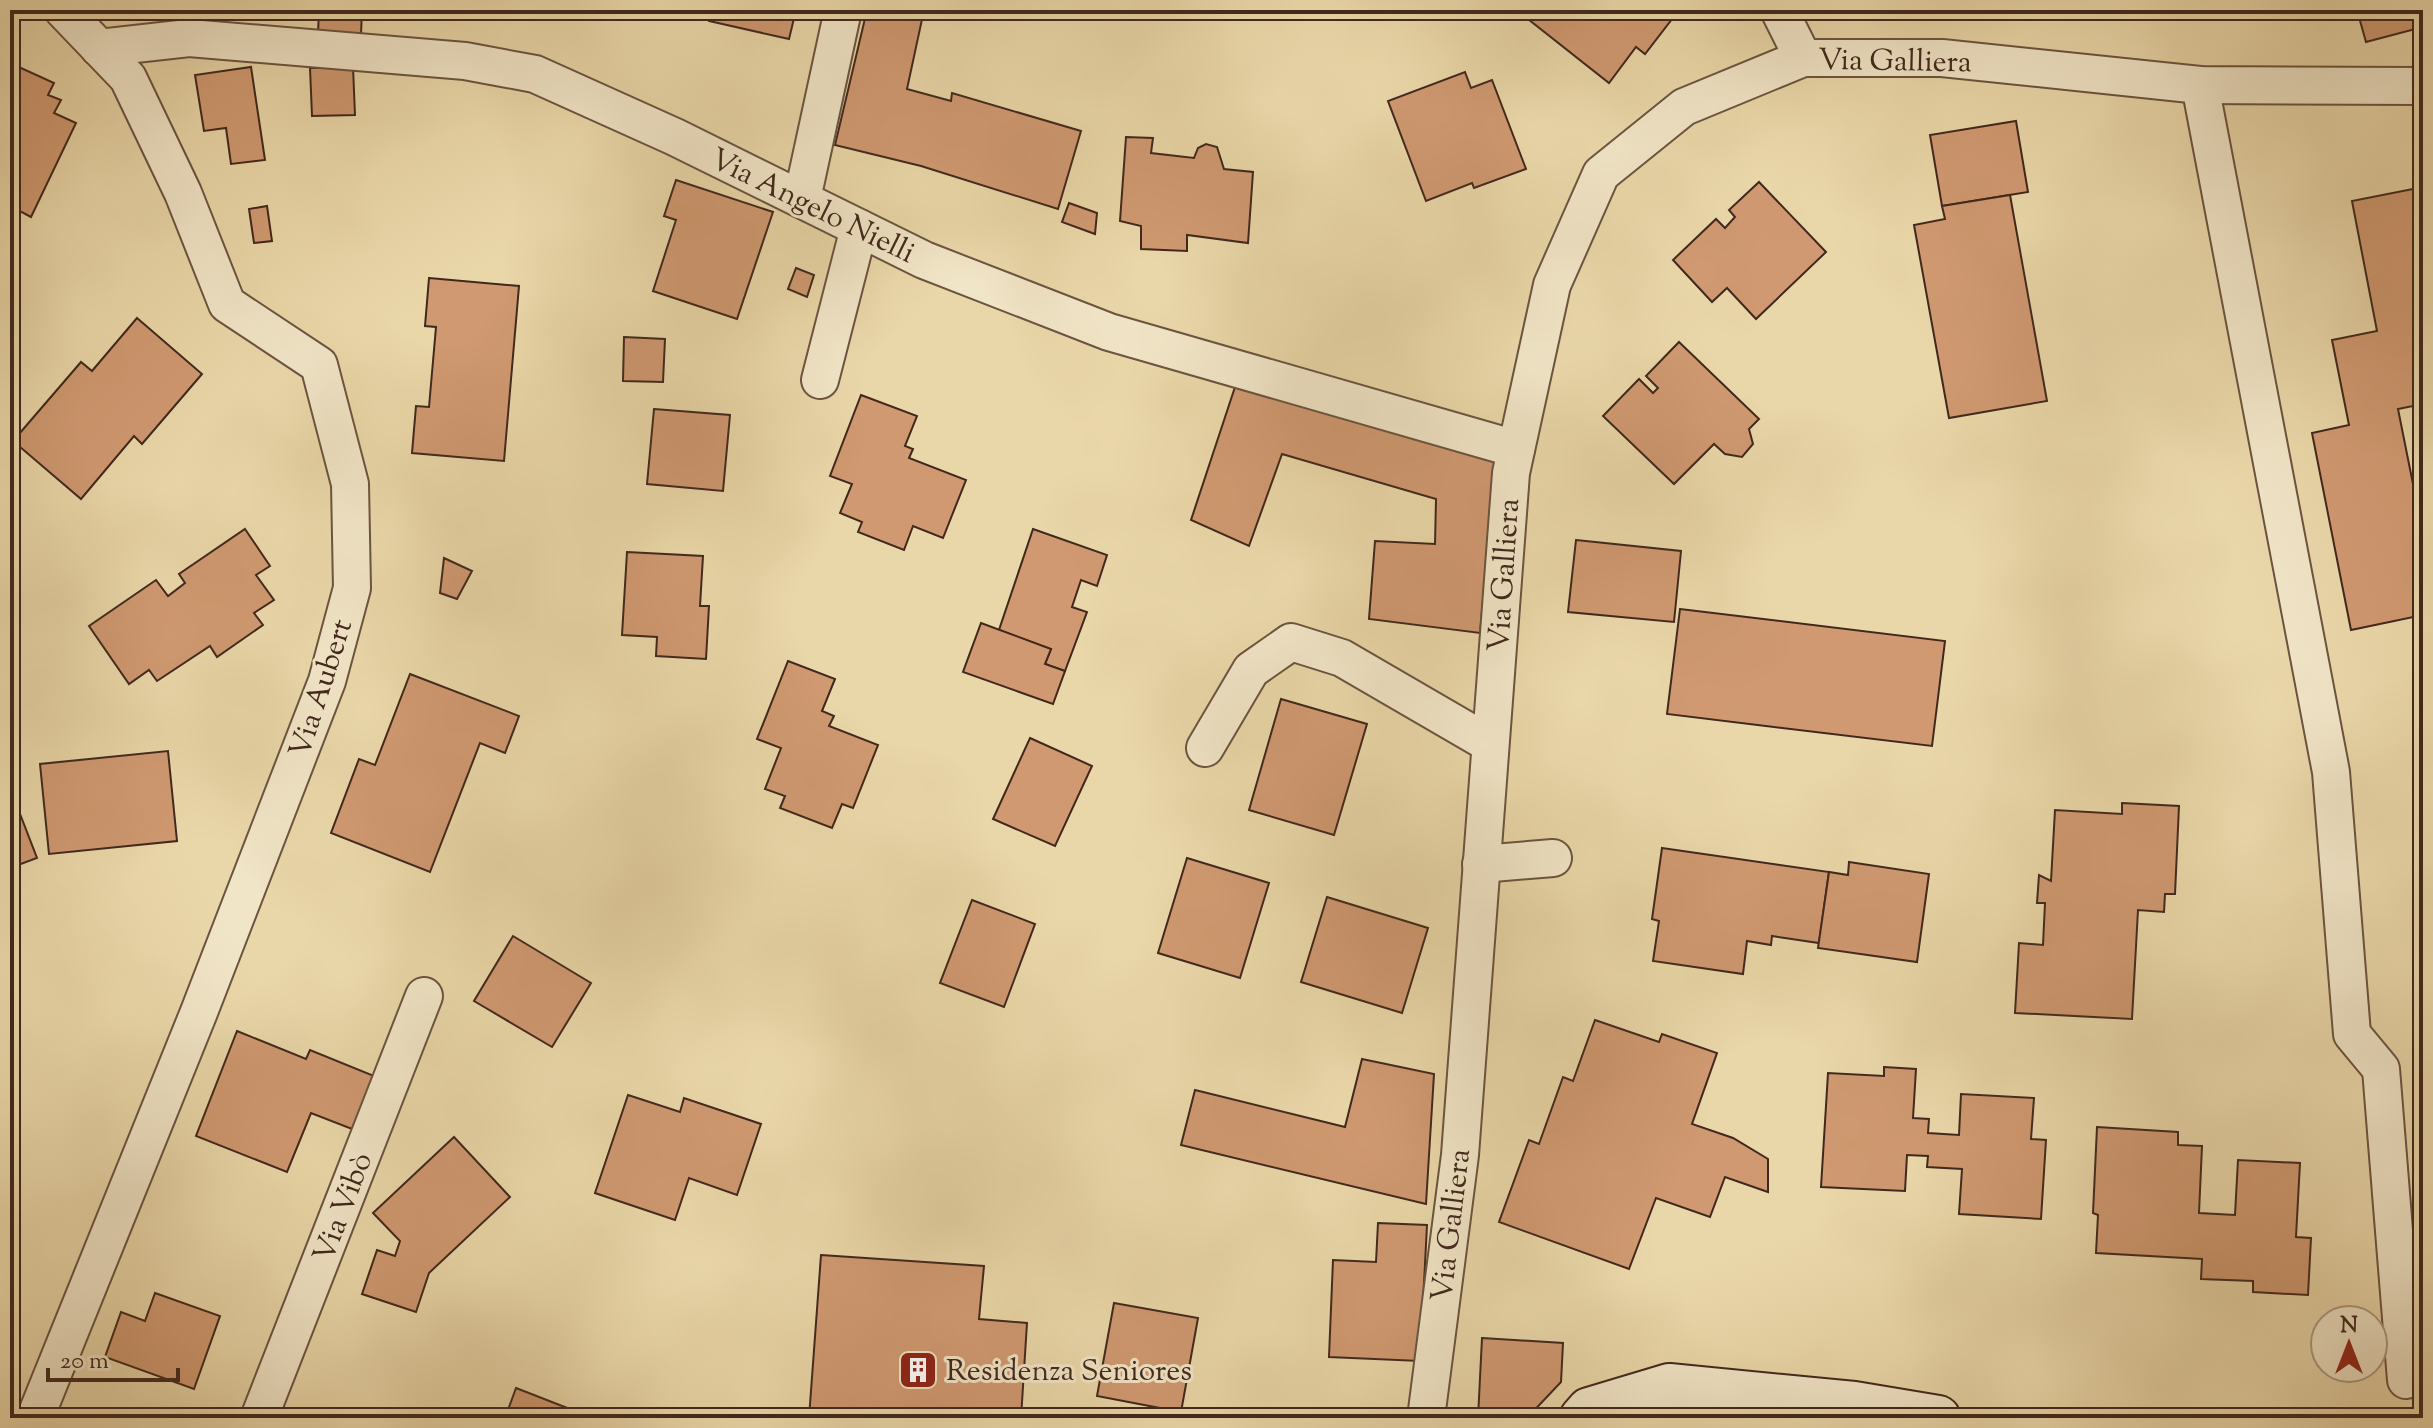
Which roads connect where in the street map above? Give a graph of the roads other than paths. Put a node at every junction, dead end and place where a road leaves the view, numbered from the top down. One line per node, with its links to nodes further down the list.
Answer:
1 (63, 10): 4 (street, Via Aubert)
2 (843, 10): 8 (street)
3 (1779, 10): 5 (street)
4 (99, 48): 8 (street, Via Angelo Nielli); 18 (street, Via Aubert)
5 (1803, 58): 6 (street, Via Galliera); 11 (street, Via Galliera)
6 (2200, 85): 7 (street, Via Galliera); 17 (street)
7 (2423, 86)
8 (802, 199): 9 (street, Via Angelo Nielli)
9 (859, 228): 10 (street); 11 (street, Via Angelo Nielli)
10 (820, 380)
11 (1516, 449): 12 (street, Via Galliera)
12 (1490, 744): 13 (street); 15 (street, Via Galliera)
13 (1205, 748)
14 (1553, 858): 15 (street)
15 (1481, 864): 20 (street, Via Galliera)
16 (424, 996): 19 (street, Via Vibò)
17 (2406, 1380)
18 (35, 1418)
19 (259, 1418)
20 (1426, 1418)
21 (1582, 1418): 22 (street)
22 (1938, 1418)

